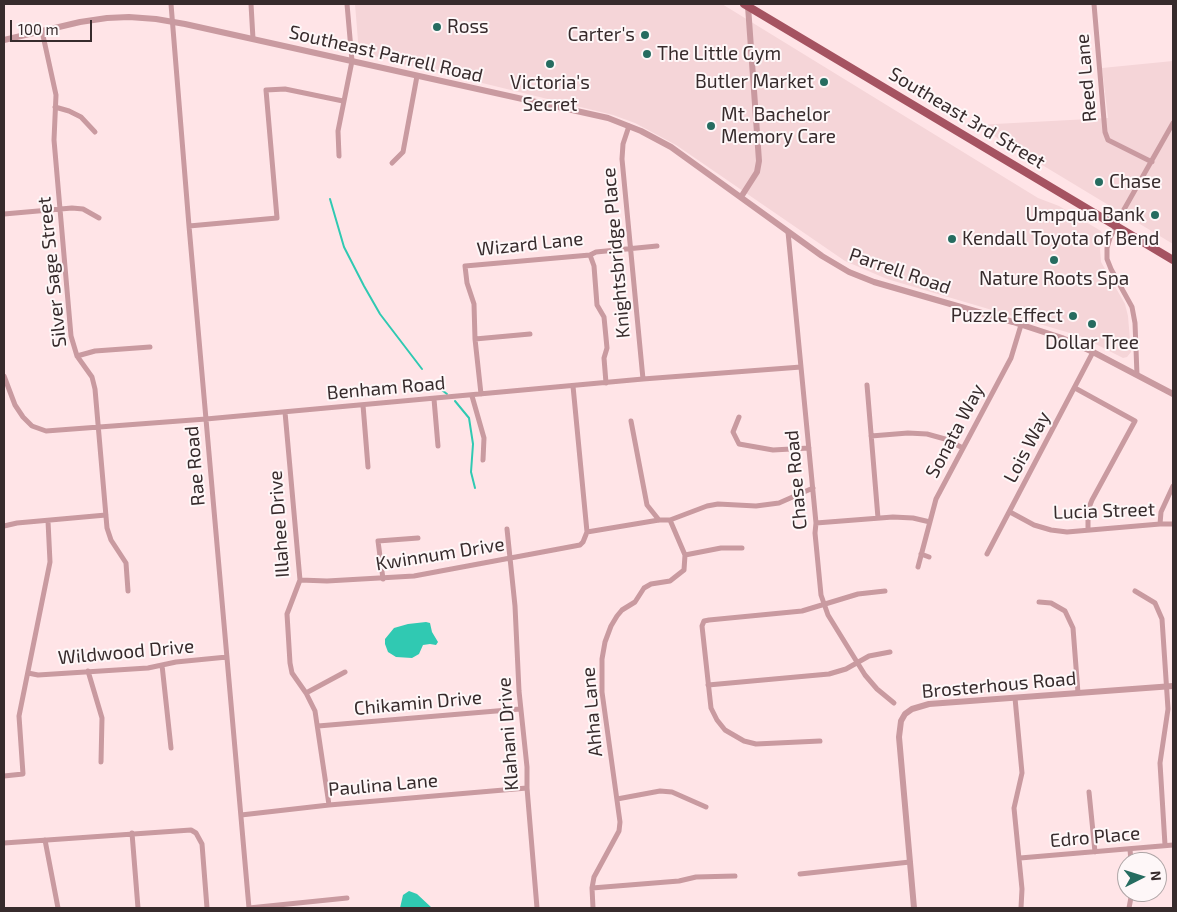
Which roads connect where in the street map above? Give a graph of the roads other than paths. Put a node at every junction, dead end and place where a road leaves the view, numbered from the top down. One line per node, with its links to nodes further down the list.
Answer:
1 (171, 4): 6 (street, Rae Road)
2 (251, 4): 8 (street)
3 (347, 4): 10 (street)
4 (1094, 4): 18 (street, Reed Lane)
5 (746, 5): 20 (street); 25 (main road, Southeast 3rd Street)
6 (173, 22): 7 (street, Southeast Parrell Road); 8 (street, Southeast Parrell Road); 24 (street, Rae Road)
7 (42, 31): 9 (street, Southeast Parrell Road); 13 (street, Silver Sage Street)
8 (253, 39): 10 (street, Southeast Parrell Road)
9 (4, 40)
10 (352, 61): 11 (street, Southeast Parrell Road); 12 (street)
11 (417, 76): 15 (street, Southeast Parrell Road); 19 (street)
12 (343, 101): 17 (street); 24 (street)
13 (55, 107): 16 (street); 21 (street, Silver Sage Street)
14 (1173, 123): 18 (street)
15 (629, 126): 20 (street, Southeast Parrell Road); 28 (street, Knightsbridge Place)
16 (95, 132)
17 (339, 156)
18 (1152, 162): 25 (street)
19 (392, 163)
20 (741, 197): 26 (street, Parrell Road)
21 (60, 209): 22 (street); 23 (street); 36 (street, Silver Sage Street)
22 (4, 214)
23 (99, 218)
24 (189, 226): 52 (street, Rae Road)
25 (1116, 226): 30 (main road, Southeast 3rd Street); 38 (street)
26 (788, 232): 31 (street, Parrell Road); 37 (street, Chase Road)
27 (657, 246): 28 (street, Wizard Lane)
28 (631, 248): 29 (street, Wizard Lane); 40 (street, Knightsbridge Place)
29 (590, 255): 33 (street, Wizard Lane); 41 (street)
30 (1173, 260)
31 (1021, 324): 35 (street, Parrell Road); 58 (street, Sonata Way)
32 (530, 334): 33 (street)
33 (475, 339): 45 (street)
34 (150, 347): 36 (street)
35 (1093, 352): 38 (street, Parrell Road); 44 (street, Lois Way)
36 (77, 356): 54 (street, Silver Sage Street)
37 (800, 367): 40 (street, Benham Road); 57 (street, Chase Road)
38 (1137, 375): 46 (street, Parrell Road)
39 (4, 376): 54 (street, Benham Road)
40 (643, 379): 41 (street, Benham Road)
41 (606, 382): 43 (street, Benham Road)
42 (866, 384): 55 (street)
43 (573, 386): 45 (street, Benham Road); 76 (street)
44 (1075, 388): 63 (street, Lois Way); 75 (street)
45 (481, 394): 47 (street, Benham Road)
46 (1173, 394)
47 (472, 396): 48 (street, Benham Road); 59 (street)
48 (434, 399): 49 (street, Benham Road); 56 (street)
49 (363, 405): 50 (street, Benham Road); 60 (street)
50 (285, 412): 52 (street, Benham Road); 86 (street, Illahee Drive)
51 (740, 417): 57 (street)
52 (206, 419): 54 (street, Benham Road); 93 (street, Rae Road)
53 (631, 421): 67 (street)
54 (98, 428): 64 (street, Silver Sage Street)
55 (872, 436): 58 (street); 65 (street)
56 (438, 446)
57 (808, 448): 62 (street, Chase Road)
58 (963, 448): 69 (street, Sonata Way)
59 (483, 460)
60 (368, 467)
61 (1173, 486): 71 (street)
62 (813, 488): 68 (street); 70 (street, Chase Road)
63 (1010, 512): 75 (street, Lucia Street); 80 (street, Lois Way)
64 (106, 515): 66 (street); 87 (street, Silver Sage Street)
65 (878, 518): 69 (street); 70 (street)
66 (48, 520): 73 (street); 98 (street)
67 (660, 520): 68 (street); 76 (street)
68 (670, 520): 81 (street)
69 (930, 522): 79 (street, Sonata Way)
70 (816, 523): 91 (street, Chase Road)
71 (1160, 524): 72 (street, Lucia Street); 75 (street, Lucia Street)
72 (1173, 524)
73 (4, 526)
74 (507, 529): 83 (street, Klahani Drive)
75 (1088, 530)
76 (586, 532): 83 (street, Kwinnum Drive)
77 (418, 538): 85 (street)
78 (742, 548): 81 (street)
79 (921, 554): 82 (street); 84 (street, Sonata Way)
80 (987, 554)
81 (684, 556): 113 (street, Ahha Lane)
82 (929, 557)
83 (509, 558): 85 (street, Kwinnum Drive); 105 (street, Klahani Drive)
84 (918, 568)
85 (383, 579): 86 (street, Kwinnum Drive)
86 (300, 580): 101 (street, Illahee Drive)
87 (128, 591)
88 (885, 591): 91 (street)
89 (1135, 591): 100 (street)
90 (1039, 602): 102 (street)
91 (824, 604): 94 (street, Chase Road); 99 (street)
92 (890, 652): 94 (street)
93 (228, 657): 95 (street, Wildwood Drive); 116 (street, Rae Road)
94 (857, 663): 99 (street); 104 (street, Chase Road)
95 (162, 665): 96 (street, Wildwood Drive); 108 (street)
96 (88, 671): 98 (street, Wildwood Drive); 109 (street)
97 (345, 672): 101 (street)
98 (28, 673): 110 (street)
99 (708, 685): 107 (street)
100 (1170, 686): 102 (street, Brosterhous Road); 120 (street)
101 (306, 692): 106 (street, Illahee Drive)
102 (1078, 693): 103 (street, Brosterhous Road)
103 (1015, 698): 125 (street); 126 (street, Brosterhous Road)
104 (894, 703)
105 (520, 709): 106 (street, Chikamin Drive); 111 (street, Klahani Drive)
106 (318, 726): 114 (street, Illahee Drive)
107 (820, 741)
108 (171, 748)
109 (101, 762)
110 (4, 776)
111 (527, 788): 114 (street, Paulina Lane); 135 (street, Klahani Drive)
112 (1089, 792): 123 (street)
113 (617, 799): 115 (street); 129 (street, Ahha Lane)
114 (329, 805): 116 (street, Paulina Lane)
115 (706, 807)
116 (241, 815): 134 (street, Rae Road)
117 (132, 833): 118 (street); 132 (street); 133 (street)
118 (45, 840): 119 (street); 131 (street)
119 (4, 843)
120 (1165, 845): 121 (street, Edro Place); 122 (street, Edro Place)
121 (1173, 845)
122 (1130, 849): 123 (street, Edro Place); 124 (street)
123 (1095, 852): 125 (street, Edro Place)
124 (1130, 852)
125 (1020, 858): 138 (street)
126 (910, 862): 127 (street); 137 (street, Brosterhous Road)
127 (800, 874)
128 (735, 876): 129 (street)
129 (592, 888): 136 (street, Ahha Lane)
130 (347, 898): 134 (street)
131 (58, 908)
132 (138, 908)
133 (207, 908)
134 (249, 908)
135 (537, 908)
136 (593, 908)
137 (914, 908)
138 (1021, 908)

